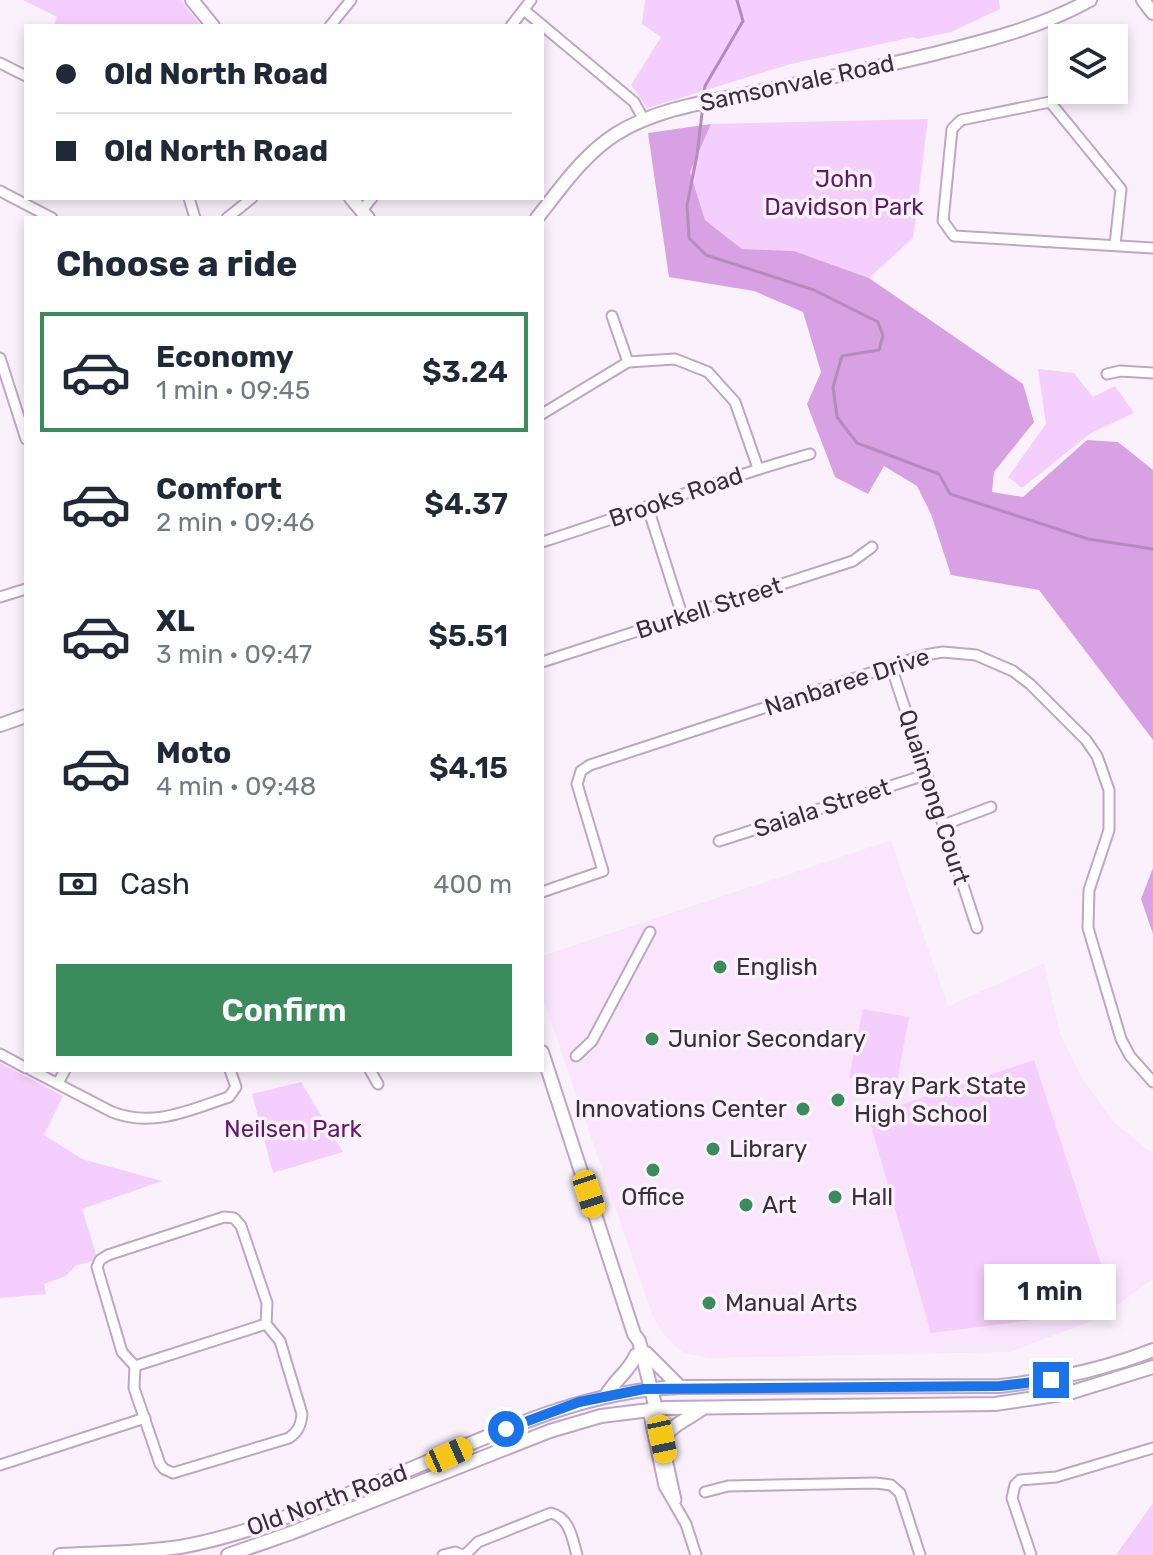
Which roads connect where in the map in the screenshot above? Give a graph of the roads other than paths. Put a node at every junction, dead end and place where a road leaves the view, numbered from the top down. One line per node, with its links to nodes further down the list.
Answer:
1 (192, 0): 8 (main road)
2 (351, 0): 9 (street)
3 (531, 0): 6 (street)
4 (1090, 0): 15 (main road, Samsonvale Road)
5 (1143, 0): 7 (main road)
6 (524, 10): 10 (street); 11 (street)
7 (1153, 13)
8 (211, 24)
9 (332, 24)
10 (513, 24)
11 (541, 24)
12 (544, 27): 15 (street)
13 (0, 63): 14 (street)
14 (24, 75)
15 (644, 120): 20 (main road, Samsonvale Road)
16 (0, 191): 18 (street)
17 (250, 200): 19 (street)
18 (48, 216)
19 (230, 216)
20 (539, 216)
21 (1115, 245): 21 (street); 22 (street)
22 (1153, 248)
23 (612, 316): 25 (street)
24 (0, 358): 29 (street)
25 (628, 362): 28 (street); 31 (street)
26 (1153, 373): 27 (street)
27 (1107, 374)
28 (544, 413)
29 (24, 433)
30 (810, 454): 31 (street, Brooks Road)
31 (758, 468): 32 (street, Brooks Road)
32 (648, 508): 33 (street, Brooks Road); 37 (street)
33 (544, 541)
34 (872, 547): 37 (street, Burkell Street)
35 (24, 590): 36 (street)
36 (0, 597)
37 (683, 618): 38 (street, Burkell Street)
38 (544, 661)
39 (891, 666): 42 (street, Quaimong Court); 46 (street, Nanbaree Drive); 57 (street, Nanbaree Drive)
40 (24, 717): 41 (main road)
41 (0, 725)
42 (925, 775): 44 (street, Quaimong Court); 45 (street, Saiala Street)
43 (991, 807): 44 (street)
44 (943, 825): 47 (street, Quaimong Court)
45 (719, 841)
46 (544, 891)
47 (977, 928)
48 (650, 932): 50 (street)
49 (0, 1054): 52 (street)
50 (576, 1056)
51 (544, 1058): 62 (main road)
52 (24, 1067)
53 (34, 1072): 58 (street)
54 (64, 1072): 58 (street)
55 (231, 1072): 58 (street)
56 (371, 1072): 59 (street)
57 (1153, 1082)
58 (58, 1083)
59 (378, 1084)
60 (266, 1324): 63 (street); 63 (street); 70 (street)
61 (1153, 1350): 65 (main road, Old North Road)
62 (639, 1353): 65 (main road); 66 (main road); 67 (main road)
63 (135, 1366): 70 (street)
64 (1153, 1367): 68 (main road, Old North Road)
65 (680, 1387): 66 (main road, Old North Road)
66 (648, 1389): 67 (main road, Old North Road); 69 (main road)
67 (606, 1396): 76 (main road, Old North Road)
68 (703, 1408): 69 (main road, Old North Road); 71 (main road)
69 (652, 1409): 71 (street); 75 (street); 77 (main road, Old North Road)
70 (145, 1418): 73 (street)
71 (662, 1439): 75 (street)
72 (1153, 1448): 85 (street)
73 (0, 1465)
74 (705, 1492): 84 (street)
75 (678, 1507): 83 (street)
76 (190, 1550): 78 (main road, Old North Road)
77 (246, 1552): 79 (main road, Old North Road)
78 (60, 1555)
79 (228, 1555)
80 (443, 1555): 81 (street)
81 (464, 1555): 82 (street)
82 (577, 1555)
83 (696, 1555)
84 (920, 1555)
85 (1031, 1555)

